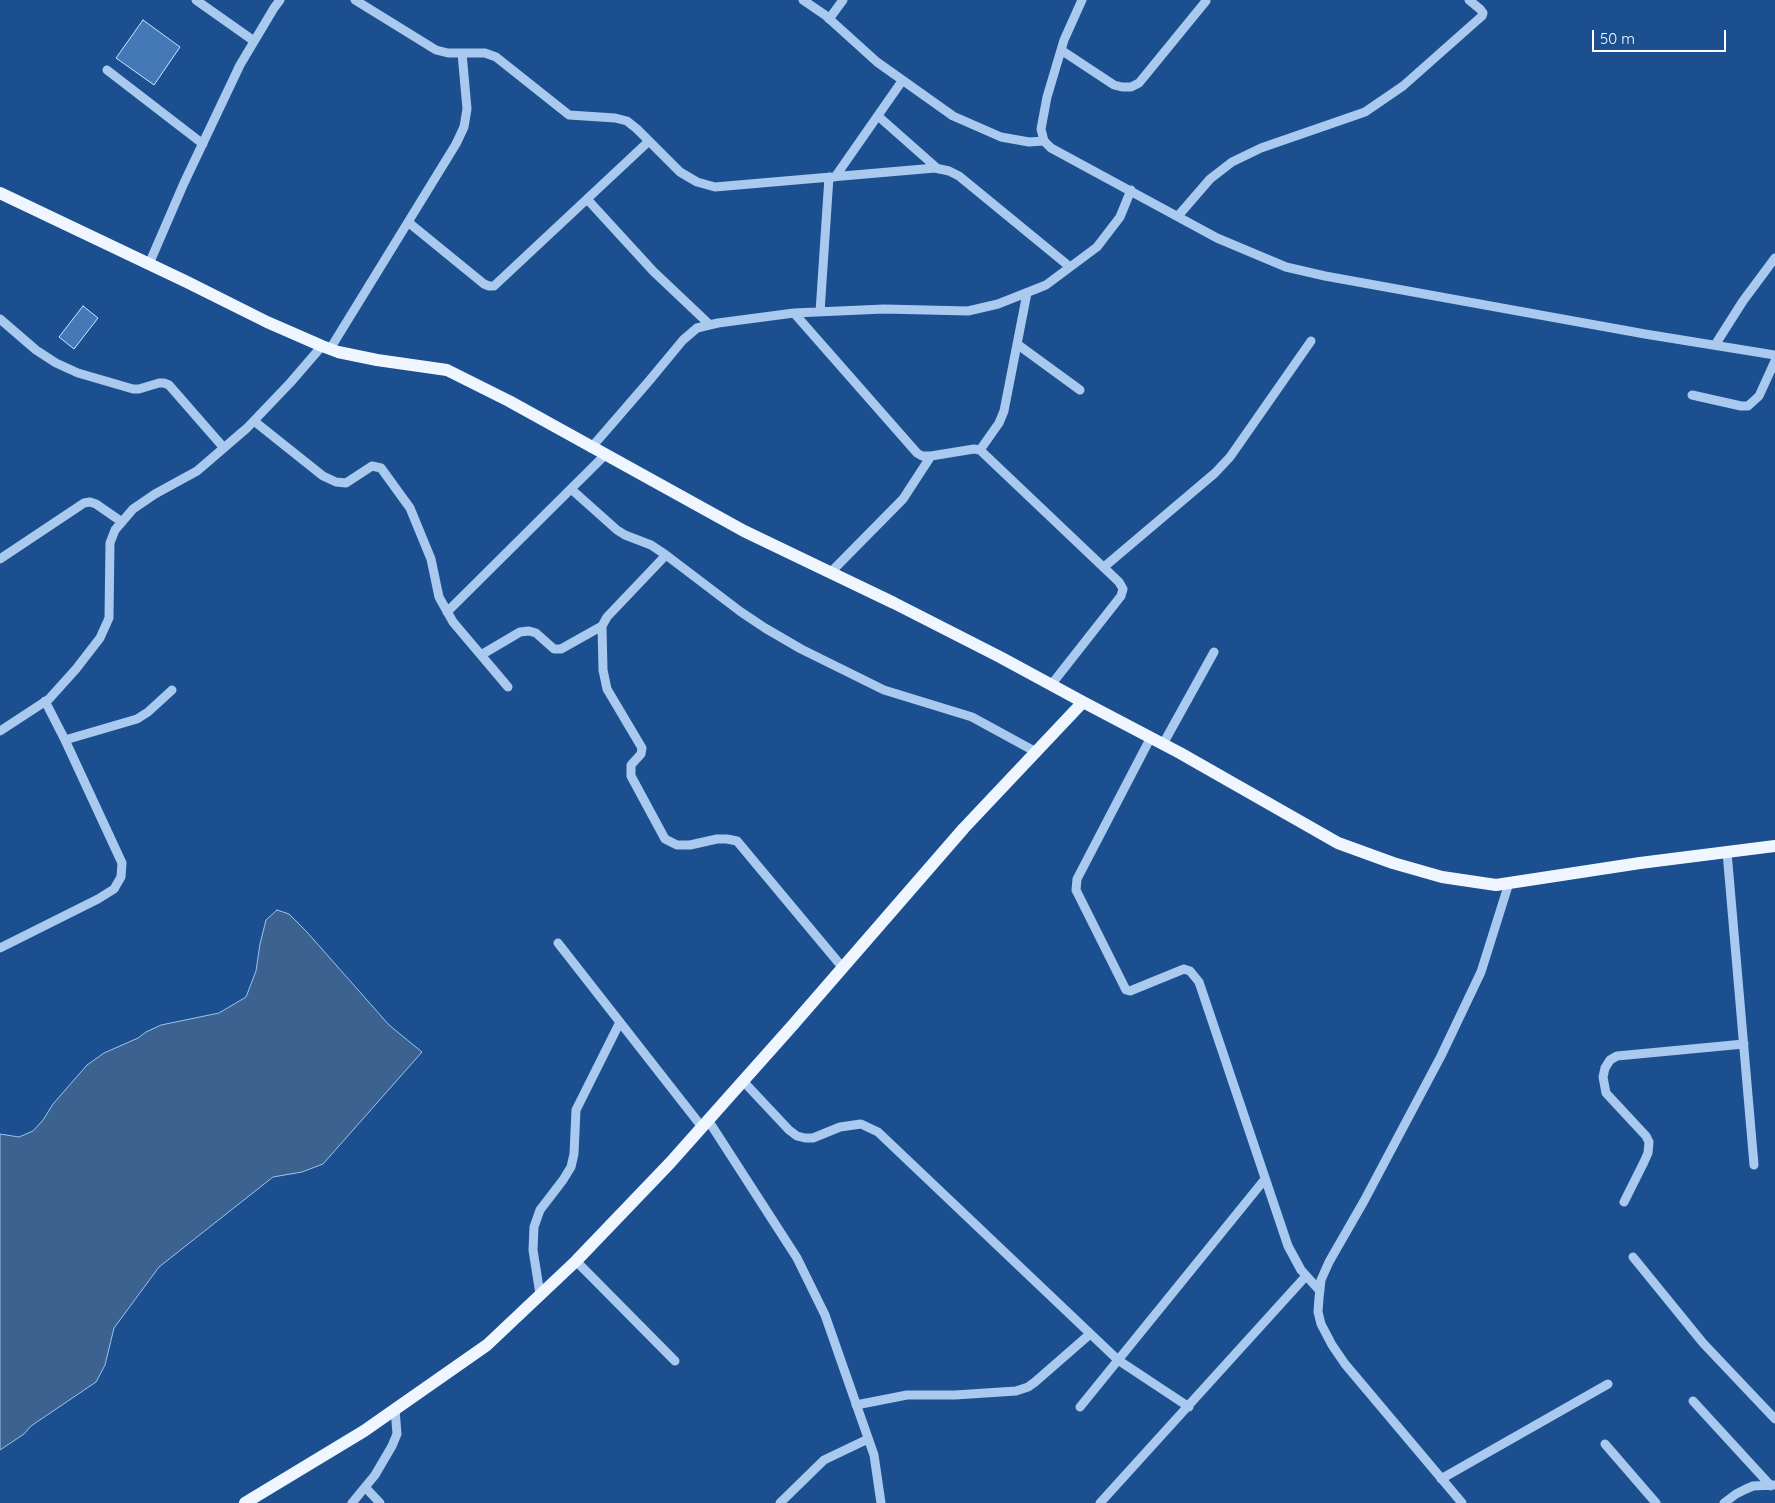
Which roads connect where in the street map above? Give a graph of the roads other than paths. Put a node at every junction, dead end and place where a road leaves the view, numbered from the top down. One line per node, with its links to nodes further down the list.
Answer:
1 (196, 0): 10 (street)
2 (280, 0): 10 (street)
3 (355, 0): 12 (street)
4 (803, 0): 9 (street)
5 (843, 0): 9 (street)
6 (1082, 0): 11 (street)
7 (1469, 0): 24 (street)
8 (1206, 1): 11 (street)
9 (829, 19): 14 (street)
10 (254, 41): 18 (street)
11 (1061, 50): 17 (street)
12 (462, 53): 16 (street); 25 (street)
13 (107, 70): 18 (street)
14 (902, 81): 15 (street); 17 (street)
15 (878, 116): 19 (street); 20 (street)
16 (649, 141): 20 (street); 23 (street)
17 (1044, 141): 21 (street)
18 (203, 144): 27 (street)
19 (938, 169): 20 (street); 28 (street)
20 (832, 177): 30 (street)
21 (1132, 190): 24 (street); 28 (street)
22 (1, 195): 27 (main road)
23 (587, 199): 25 (street); 33 (street)
24 (1178, 216): 36 (street)
25 (408, 222): 37 (street)
26 (1775, 258): 36 (street)
27 (149, 264): 37 (main road)
28 (1070, 267): 29 (street)
29 (1026, 293): 30 (street); 35 (street)
30 (820, 312): 31 (street)
31 (794, 313): 33 (street); 47 (street)
32 (0, 319): 43 (street)
33 (710, 325): 44 (street)
34 (1311, 341): 52 (street)
35 (1017, 344): 40 (street); 45 (street)
36 (1715, 346): 38 (street)
37 (326, 347): 42 (street); 44 (main road)
38 (1775, 355)
39 (1775, 361): 41 (street)
40 (1080, 390)
41 (1692, 395)
42 (254, 421): 43 (street); 54 (street)
43 (224, 448): 49 (street)
44 (591, 448): 46 (main road)
45 (980, 450): 47 (street); 52 (street)
46 (605, 455): 48 (street); 53 (main road)
47 (931, 456): 53 (street)
48 (571, 489): 50 (street); 54 (street)
49 (122, 522): 51 (street); 61 (street)
50 (666, 555): 55 (street); 67 (street)
51 (0, 559)
52 (1104, 567): 58 (street)
53 (830, 573): 58 (main road)
54 (447, 612): 57 (street)
55 (602, 626): 57 (street); 73 (street)
56 (1214, 652): 66 (street)
57 (481, 655): 59 (street)
58 (1051, 685): 62 (main road)
59 (508, 687)
60 (172, 690): 65 (street)
61 (45, 701): 63 (street); 65 (street)
62 (1083, 702): 64 (main road); 67 (main road)
63 (0, 731)
64 (1151, 737): 66 (main road); 79 (street)
65 (65, 740): 72 (street)
66 (1163, 744): 70 (main road)
67 (1036, 752): 73 (main road)
68 (1775, 846): 69 (main road)
69 (1727, 852): 70 (main road); 75 (street)
70 (1508, 883): 84 (street)
71 (558, 943): 74 (street)
72 (0, 948)
73 (843, 968): 76 (main road)
74 (620, 1022): 77 (street); 85 (street)
75 (1744, 1044): 78 (street); 80 (street)
76 (743, 1081): 77 (main road); 86 (street)
77 (705, 1124): 82 (main road); 91 (street)
78 (1754, 1165)
79 (1265, 1179): 83 (street); 87 (street)
80 (1624, 1202)
81 (1633, 1257): 95 (street)
82 (576, 1261): 85 (main road); 88 (street)
83 (1306, 1276): 84 (street); 93 (street)
84 (1320, 1291): 98 (street)
85 (540, 1294): 94 (main road)
86 (1090, 1334): 87 (street); 91 (street)
87 (1118, 1360): 92 (street); 93 (street)
88 (675, 1361)
89 (1608, 1384): 98 (street)
90 (1693, 1401): 99 (street)
91 (856, 1405): 96 (street)
92 (1080, 1407)
93 (1189, 1407): 106 (street)
94 (395, 1409): 100 (street); 101 (main road)
95 (1775, 1419)
96 (868, 1439): 104 (street); 105 (street)
97 (1605, 1444): 108 (street)
98 (1441, 1479): 107 (street)
99 (1773, 1485): 109 (street)
100 (365, 1487): 102 (street); 103 (street)
101 (246, 1503)
102 (352, 1503)
103 (380, 1503)
104 (780, 1503)
105 (881, 1503)
106 (1100, 1503)
107 (1462, 1503)
108 (1656, 1503)
109 (1724, 1503)

